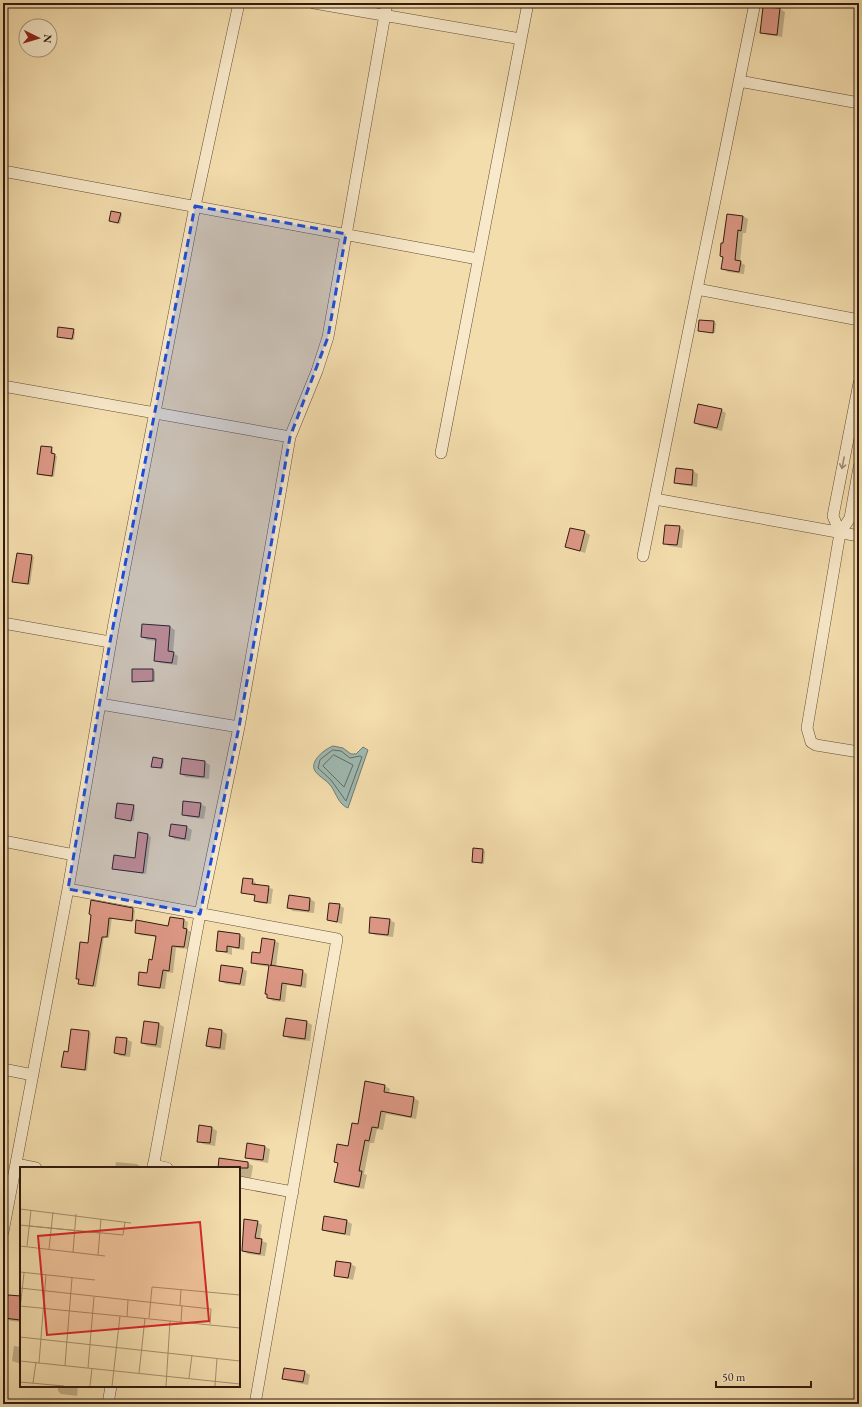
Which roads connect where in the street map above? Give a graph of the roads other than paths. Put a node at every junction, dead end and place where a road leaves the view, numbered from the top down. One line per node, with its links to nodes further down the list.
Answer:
1 (239, 3): 11 (street)
2 (314, 3): 6 (street)
3 (387, 3): 6 (street)
4 (528, 3): 7 (street)
5 (755, 3): 8 (street)
6 (385, 15): 7 (street); 12 (street)
7 (521, 38): 13 (street)
8 (740, 81): 9 (street); 14 (street)
9 (859, 103)
10 (3, 171): 11 (street)
11 (195, 206): 12 (street); 18 (street)
12 (346, 234): 13 (street); 19 (street)
13 (478, 259): 20 (street)
14 (697, 289): 15 (street); 22 (street)
15 (859, 320)
16 (859, 383): 23 (street, one-way to 23)
17 (3, 386): 18 (street)
18 (154, 413): 19 (street); 27 (street)
19 (290, 437): 29 (street)
20 (441, 453)
21 (859, 467): 23 (street)
22 (655, 499): 23 (street); 25 (street)
23 (840, 533): 24 (street); 30 (street)
24 (859, 536)
25 (643, 556)
26 (3, 623): 27 (street)
27 (110, 642): 28 (street)
28 (100, 704): 29 (street); 32 (street)
29 (239, 727): 34 (street)
30 (859, 752)
31 (3, 841): 32 (street)
32 (74, 855): 33 (street)
33 (68, 889): 34 (street); 36 (street)
34 (200, 914): 39 (street); 41 (street)
35 (3, 1069): 36 (street)
36 (33, 1075): 37 (street)
37 (16, 1164): 38 (street); 42 (street)
38 (31, 1167)
39 (153, 1167)
40 (240, 1182): 41 (street)
41 (293, 1192): 45 (street)
42 (3, 1232)
43 (111, 1387): 44 (street)
44 (108, 1404)
45 (255, 1404)

